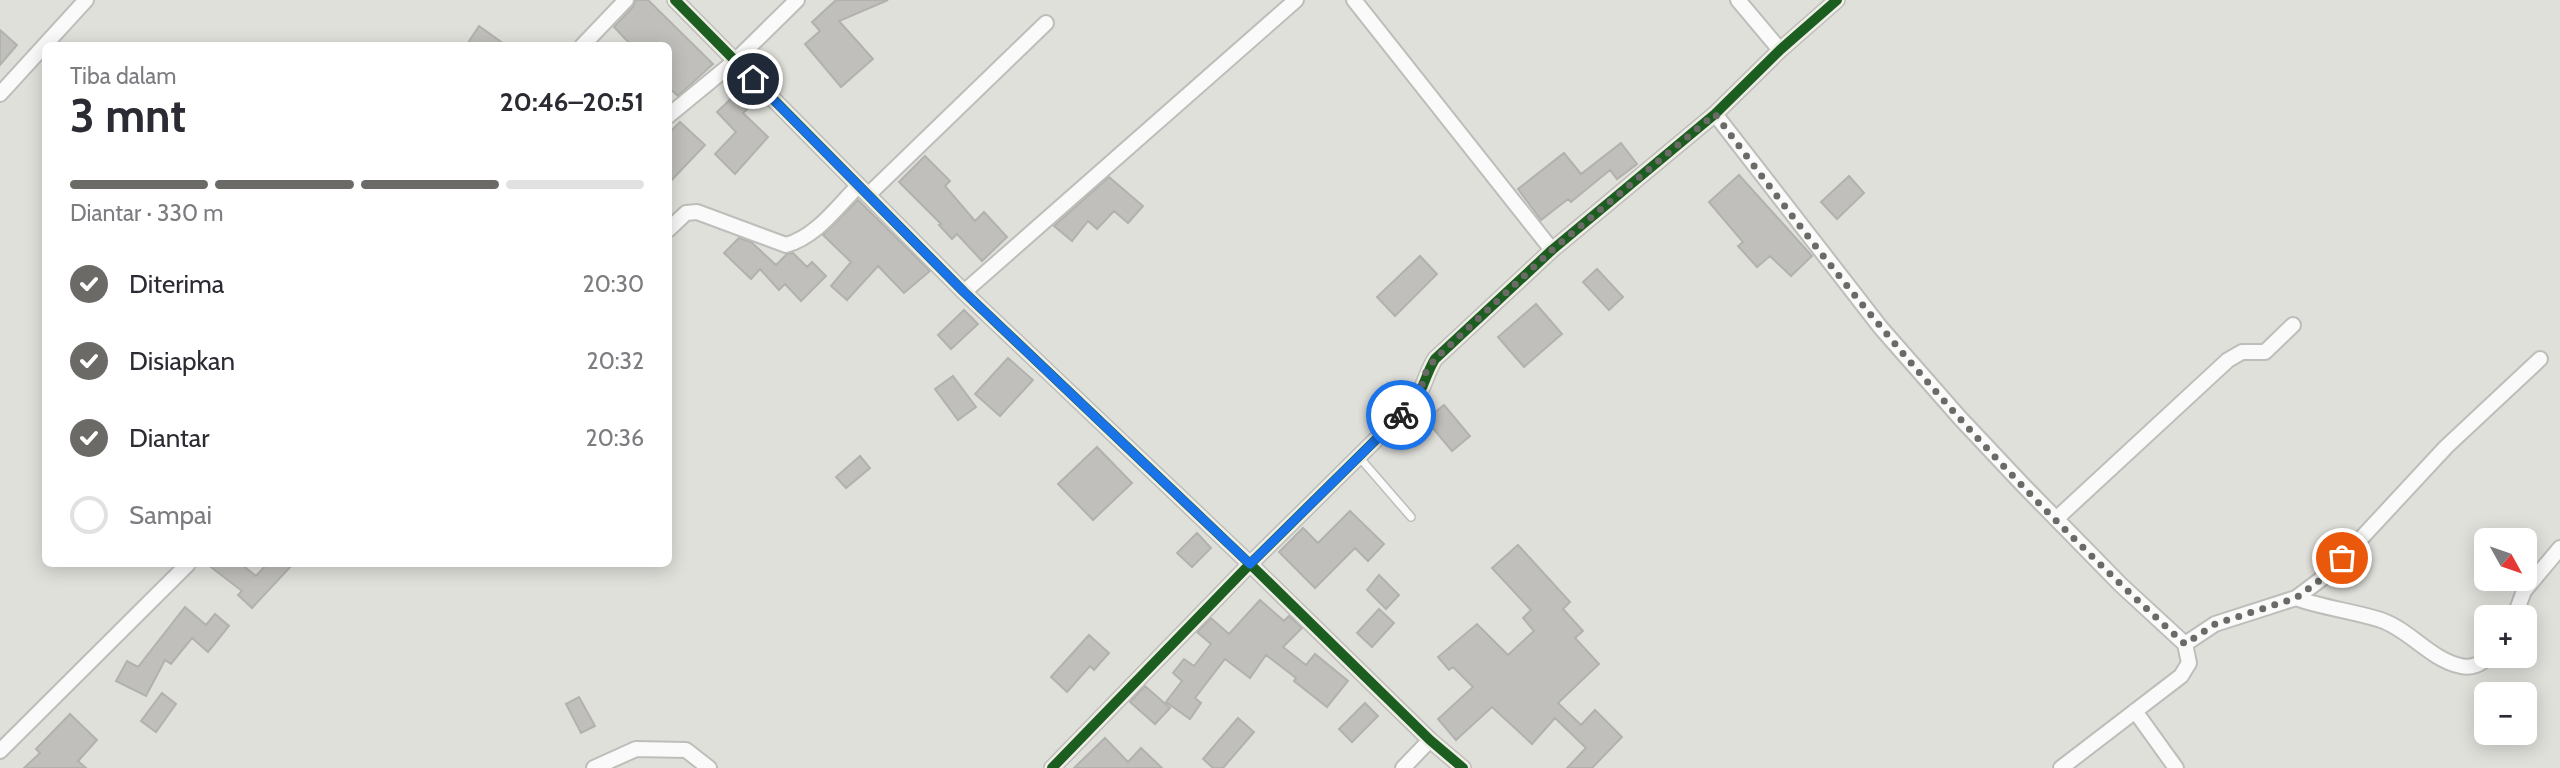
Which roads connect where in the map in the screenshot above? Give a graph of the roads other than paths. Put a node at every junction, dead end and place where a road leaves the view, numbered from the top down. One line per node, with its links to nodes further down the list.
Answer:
1 (86, 0): 10 (street)
2 (626, 0): 11 (street)
3 (675, 0): 14 (street)
4 (797, 0): 14 (street)
5 (1296, 0): 21 (street)
6 (1354, 0): 20 (street)
7 (1738, 0): 13 (street)
8 (1838, 0): 13 (street)
9 (1046, 23): 18 (street)
10 (48, 42)
11 (586, 42)
12 (42, 48): 15 (street)
13 (1780, 50): 17 (street)
14 (735, 61): 16 (street); 18 (street)
15 (0, 94)
16 (672, 113)
17 (1715, 114): 20 (street); 26 (street)
18 (863, 191): 19 (street); 21 (street)
19 (672, 226)
20 (1552, 250): 24 (street)
21 (964, 292): 28 (street)
22 (2292, 325): 26 (street)
23 (2540, 359): 30 (street)
24 (1358, 457): 25 (lane); 28 (street)
25 (1411, 517)
26 (2056, 519): 32 (street)
27 (2560, 548): 31 (street)
28 (1250, 564): 35 (street); 37 (street)
29 (185, 567): 36 (street)
30 (2296, 598): 32 (street); 33 (street)
31 (2519, 605)
32 (2185, 644): 34 (street)
33 (2474, 666)
34 (2135, 711): 42 (street); 43 (street)
35 (1430, 740): 40 (street); 41 (street)
36 (0, 751)
37 (1055, 767)
38 (594, 768): 39 (street)
39 (709, 768)
40 (1404, 768)
41 (1463, 768)
42 (2061, 768)
43 (2176, 768)

